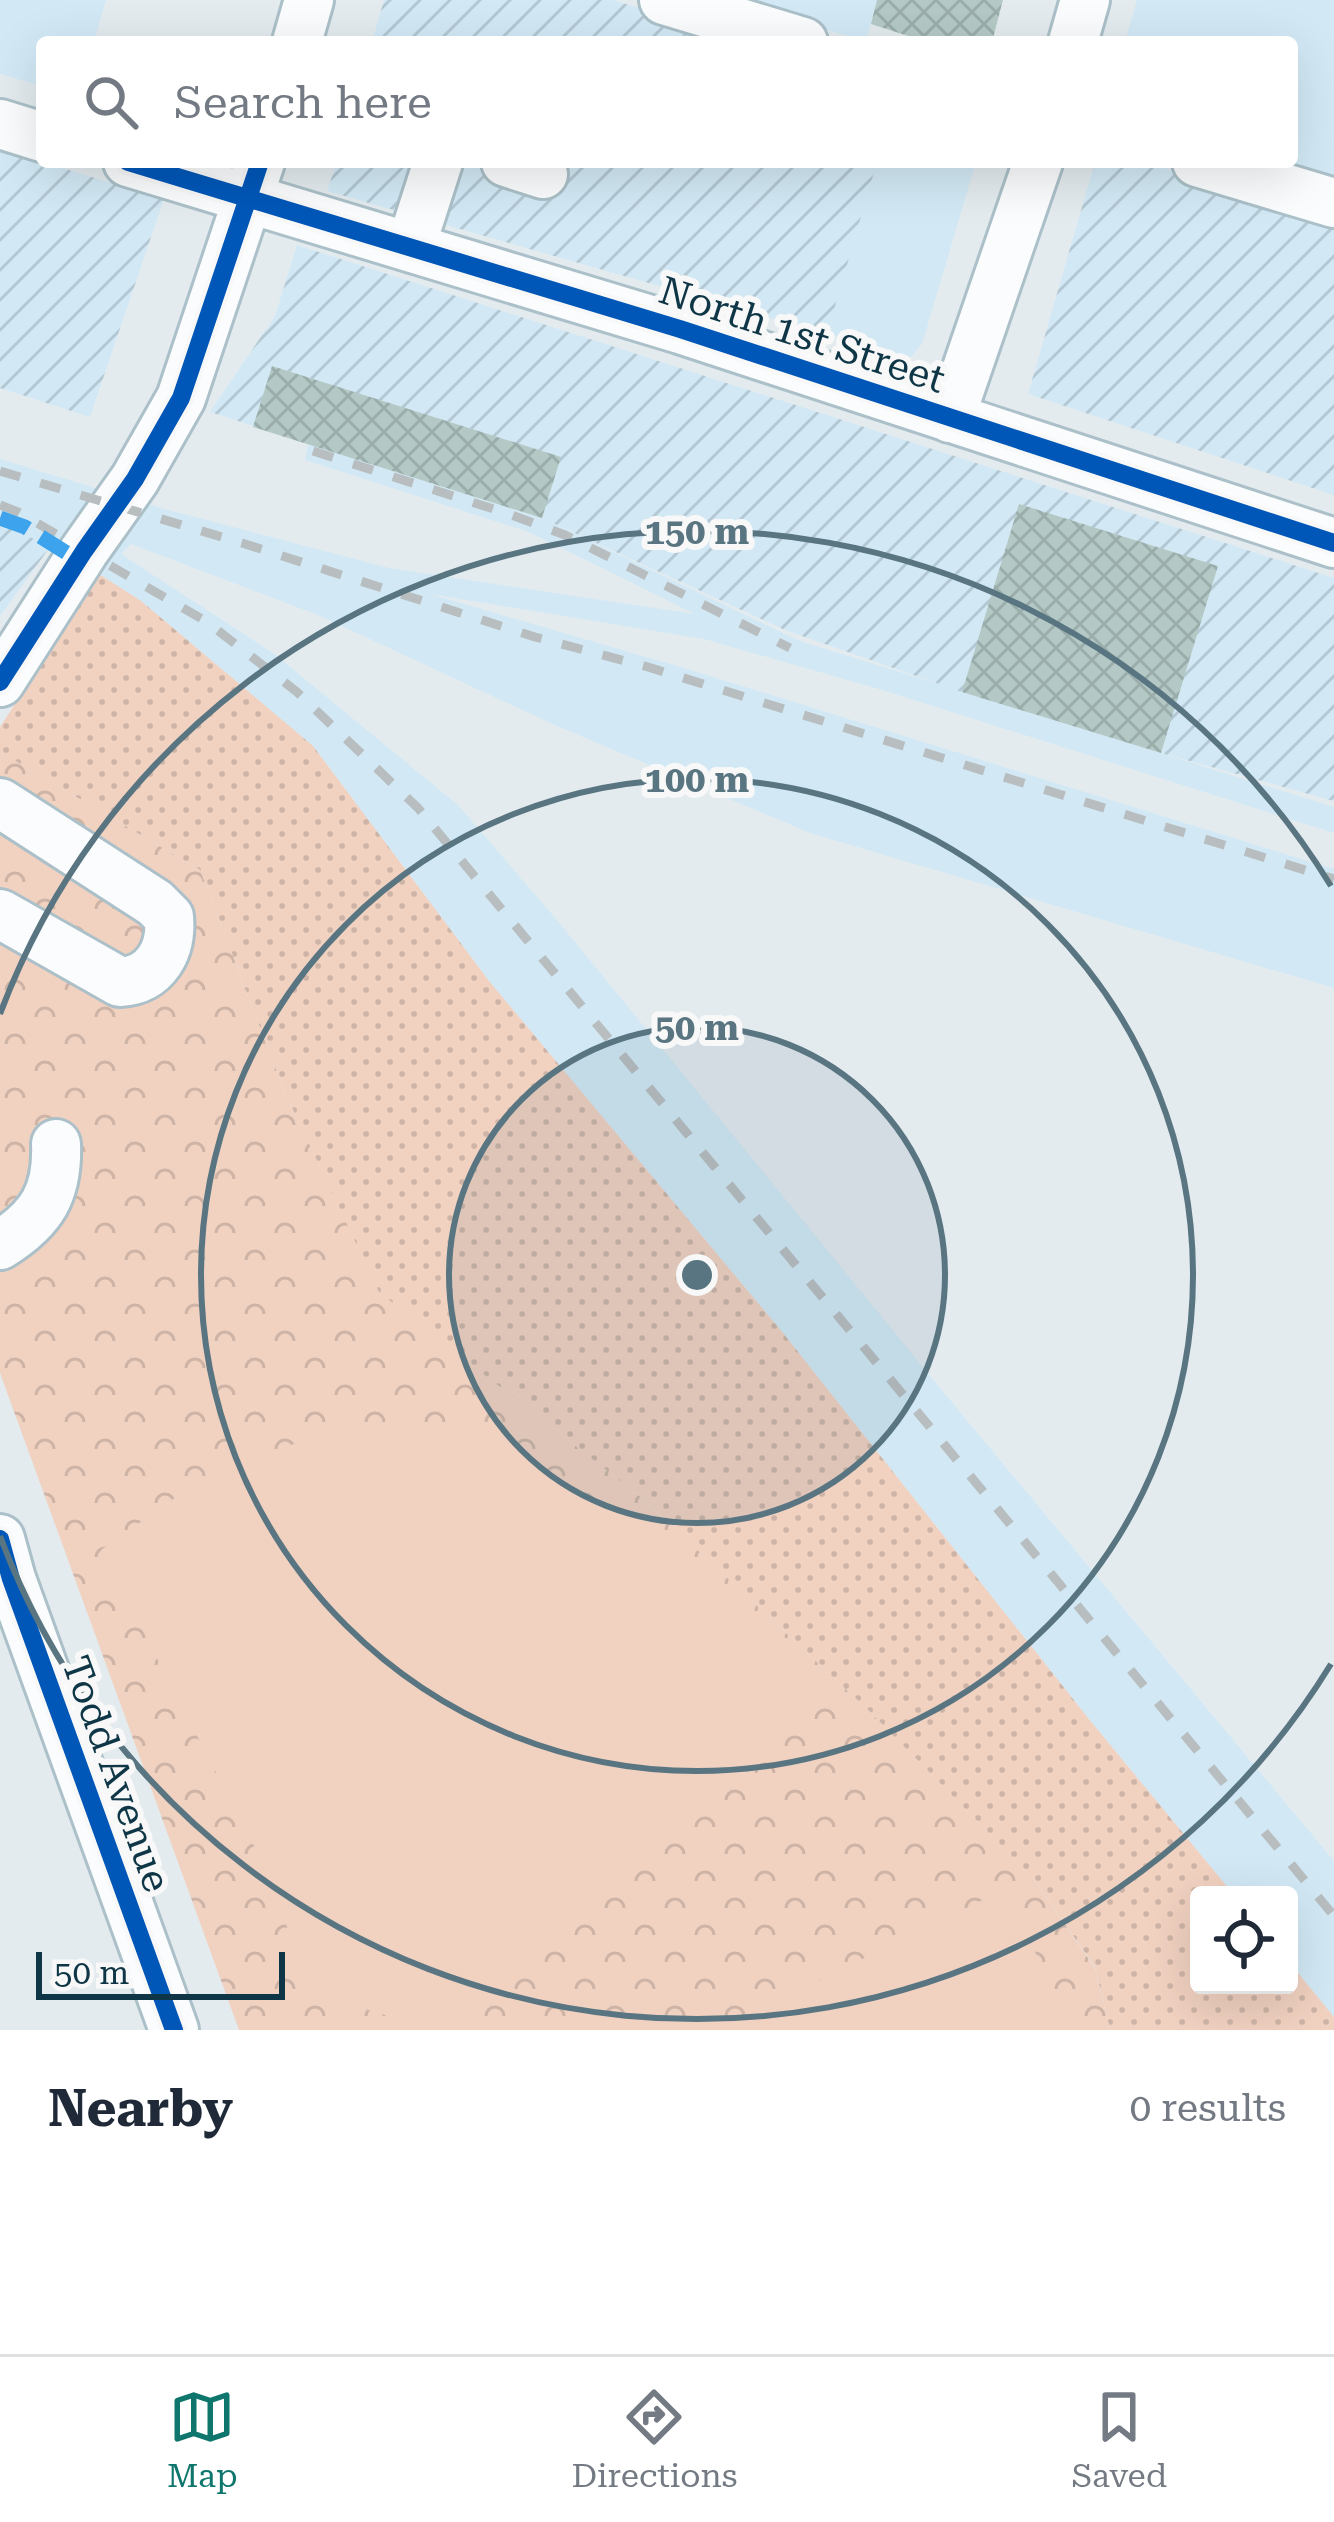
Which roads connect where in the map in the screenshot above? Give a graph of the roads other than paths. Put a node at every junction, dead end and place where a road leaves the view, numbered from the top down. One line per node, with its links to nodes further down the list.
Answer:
1 (309, 0): 4 (street)
2 (664, 0): 5 (street)
3 (1085, 0): 6 (street)
4 (299, 36)
5 (782, 36)
6 (1074, 36)
7 (0, 124): 8 (street)
8 (36, 134)
9 (170, 168): 13 (street, North 1st Street)
10 (436, 168): 15 (street)
11 (1036, 168): 16 (street)
12 (1217, 168): 14 (street)
13 (254, 180): 15 (street, North 1st Street); 18 (street)
14 (1334, 203)
15 (412, 246): 16 (street, North 1st Street)
16 (950, 418): 17 (street, North 1st Street)
17 (1334, 543)
18 (0, 682)
19 (0, 803): 20 (street)
20 (0, 914)
21 (56, 1144): 22 (street)
22 (0, 1245)
23 (0, 1539): 24 (street, Todd Avenue)
24 (174, 2030)

